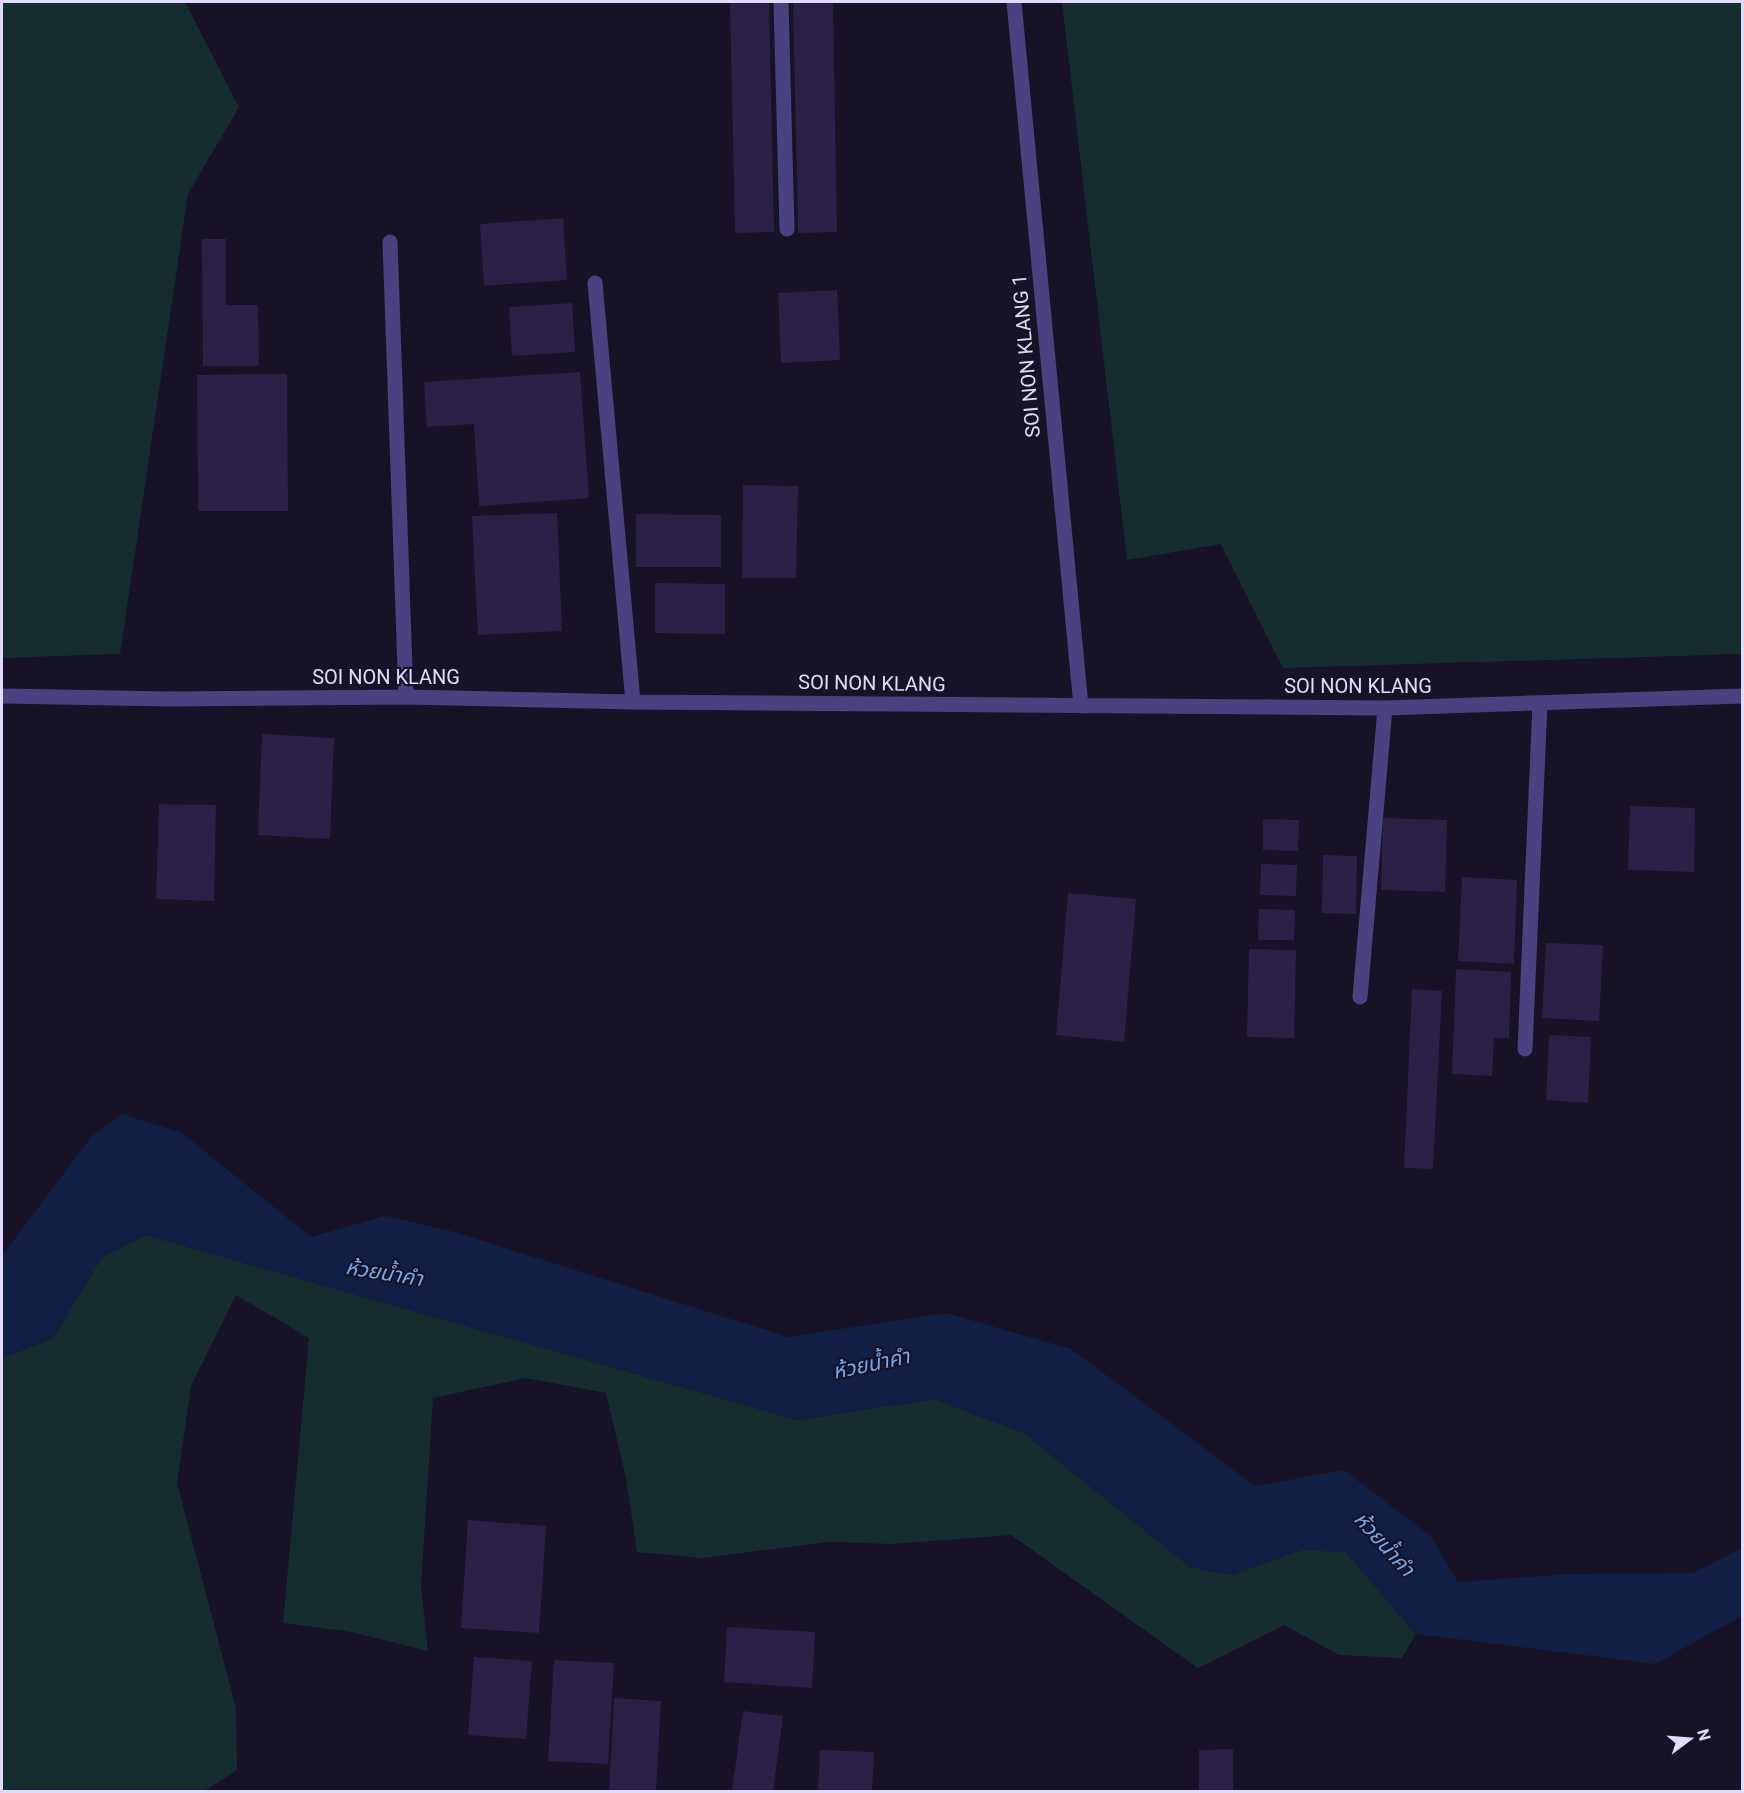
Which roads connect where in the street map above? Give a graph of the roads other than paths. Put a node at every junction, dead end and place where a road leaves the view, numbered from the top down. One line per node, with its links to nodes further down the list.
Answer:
1 (781, 2): 3 (street)
2 (1014, 2): 11 (street, SOI NON KLANG 1)
3 (788, 230)
4 (390, 242): 8 (street)
5 (595, 283): 9 (street)
6 (2, 696): 8 (street, SOI NON KLANG)
7 (1743, 696): 10 (street, SOI NON KLANG)
8 (406, 697): 9 (street, SOI NON KLANG)
9 (633, 702): 11 (street, SOI NON KLANG)
10 (1540, 703): 12 (street, SOI NON KLANG); 14 (street)
11 (1080, 706): 12 (street, SOI NON KLANG)
12 (1385, 708): 13 (street)
13 (1360, 998)
14 (1525, 1049)

